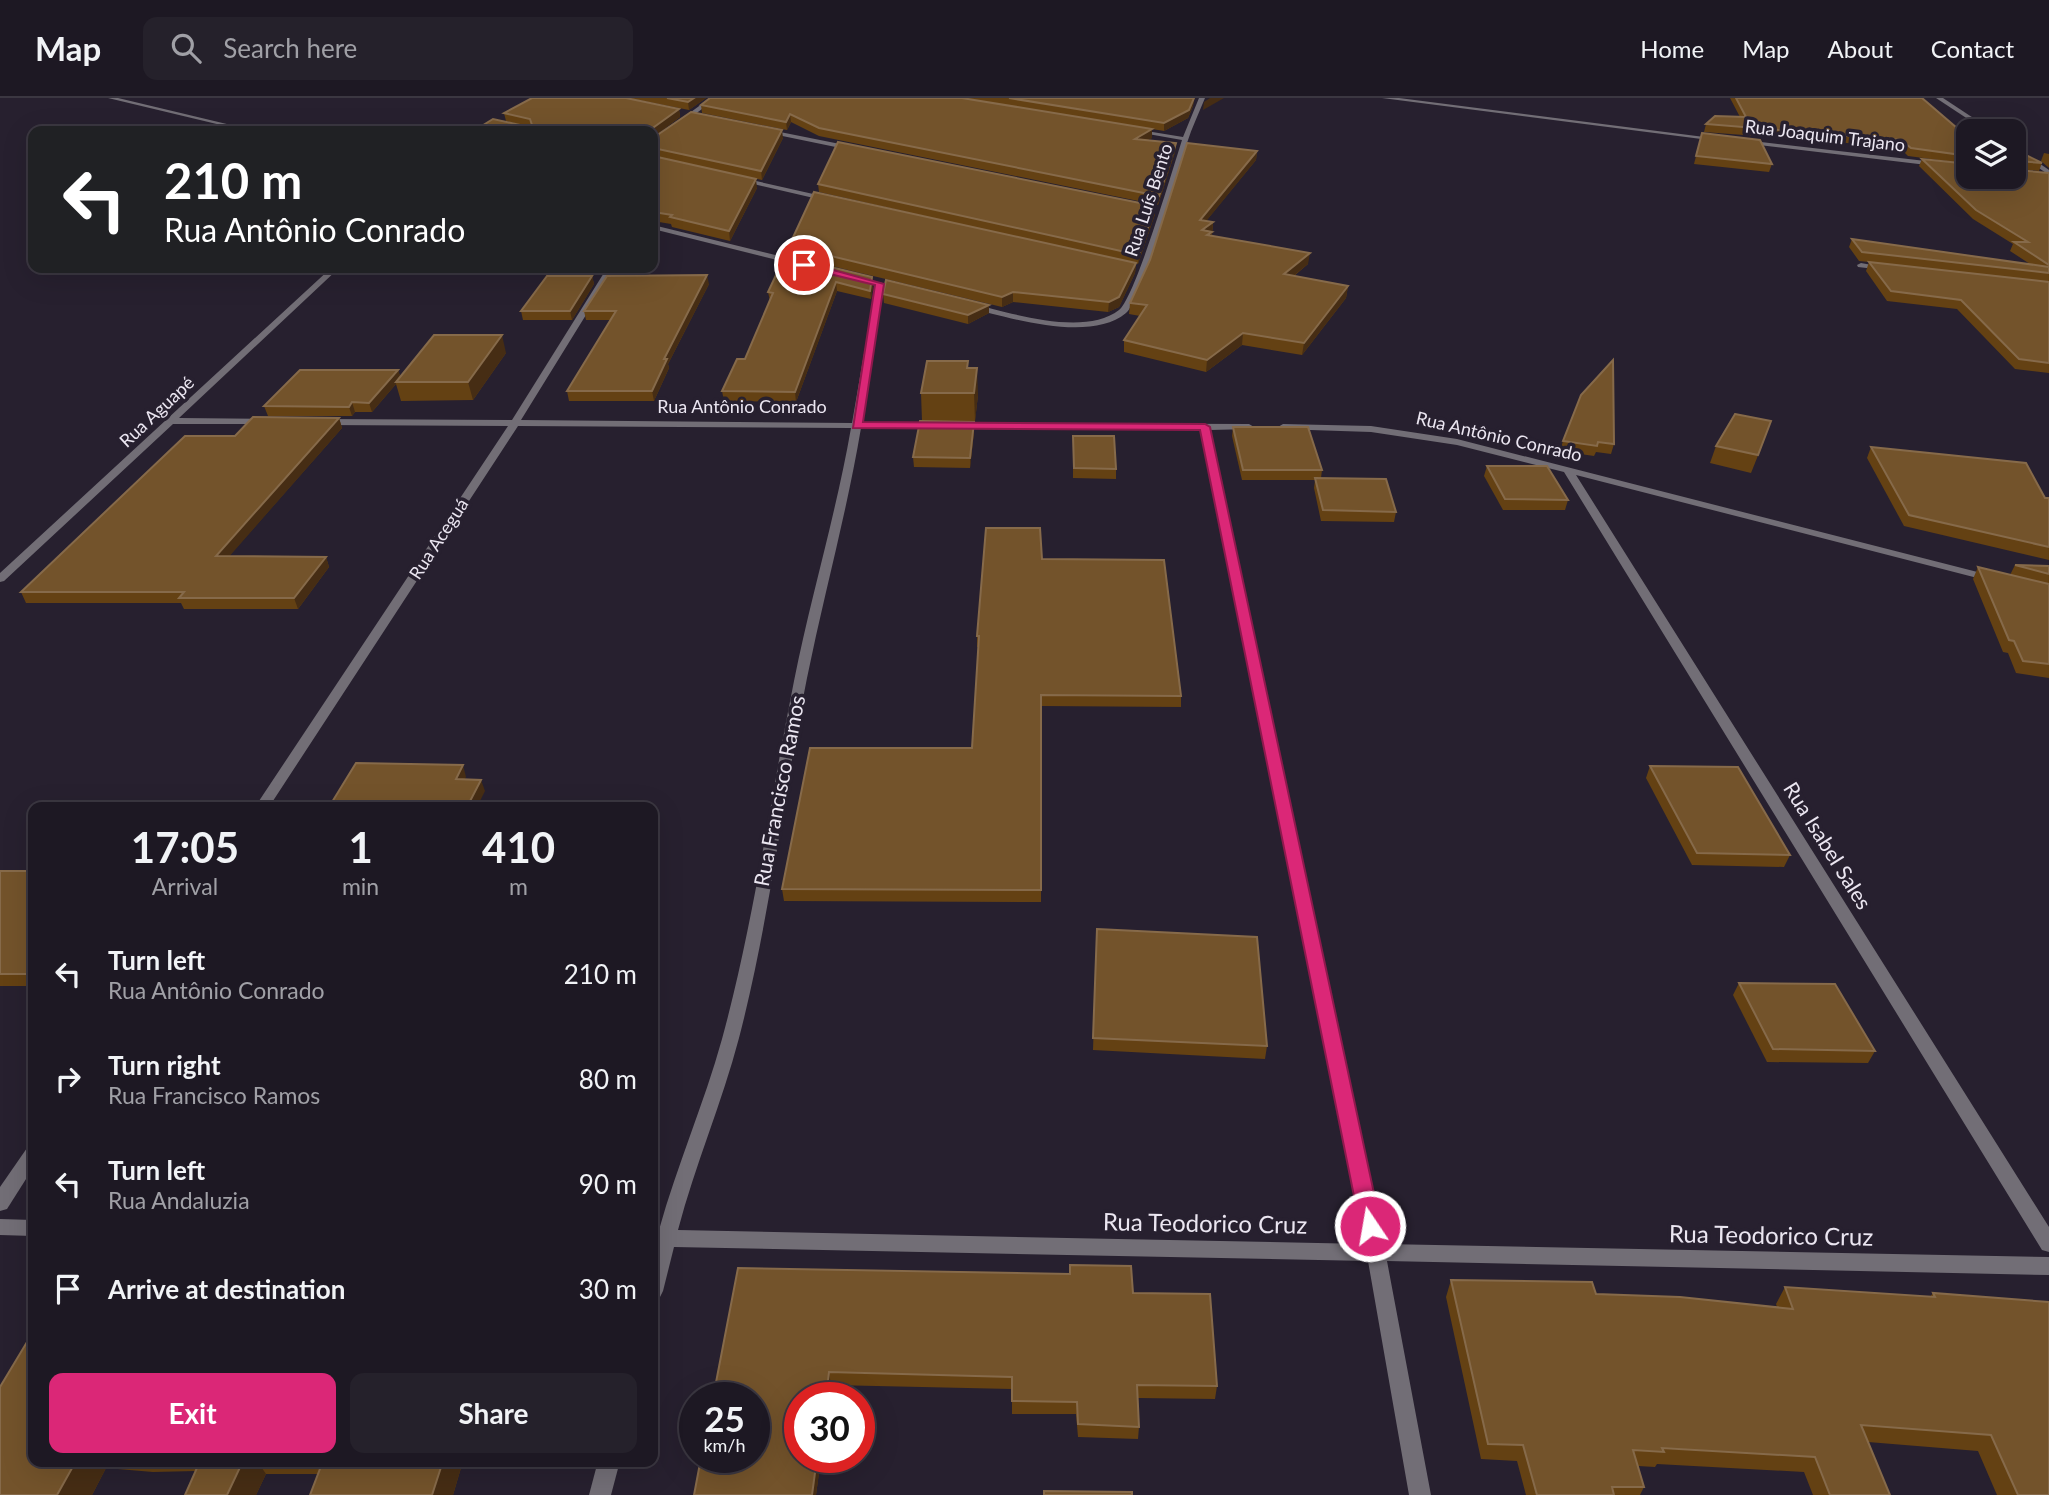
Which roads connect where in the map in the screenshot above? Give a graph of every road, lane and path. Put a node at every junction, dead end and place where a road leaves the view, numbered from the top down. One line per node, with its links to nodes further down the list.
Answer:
1 (111, 98): 11 (street)
2 (714, 98): 8 (street)
3 (1385, 98): 18 (street, Rua Joaquim Trajano)
4 (1939, 98): 10 (street)
5 (1189, 101): 6 (street)
6 (1201, 101): 15 (street, Rua Luís Bento)
7 (677, 113): 8 (street)
8 (689, 116): 9 (street); 14 (street)
9 (701, 118)
10 (1971, 119)
11 (231, 126)
12 (750, 128): 16 (street)
13 (1132, 130): 15 (street)
14 (658, 139)
15 (1185, 139): 24 (street, Rua Luís Bento)
16 (859, 150)
17 (2026, 157): 19 (street)
18 (1956, 166)
19 (2049, 175): 20 (street)
20 (2037, 176)
21 (734, 178): 22 (street)
22 (843, 202)
23 (1148, 207): 24 (street)
24 (1161, 210): 30 (street, Rua Luís Bento)
25 (658, 228): 27 (street)
26 (1861, 265): 29 (street)
27 (813, 267)
28 (1129, 267): 30 (street)
29 (1888, 268)
30 (1143, 270): 34 (street, Rua Luís Bento)
31 (330, 273): 35 (street, Rua Aguapé)
32 (608, 273): 38 (street, Rua Aceguá)
33 (880, 284): 39 (street, Rua Francisco Ramos)
34 (961, 303)
35 (170, 421): 36 (street); 44 (street, Rua Aguapé)
36 (281, 422)
37 (308, 422): 38 (street, Rua Antônio Conrado)
38 (515, 423): 39 (street, Rua Antônio Conrado); 46 (street, Rua Aceguá)
39 (857, 425): 40 (street, Rua Antônio Conrado); 51 (street, Rua Francisco Ramos)
40 (1205, 427): 41 (street, Rua Antônio Conrado); 53 (street)
41 (1258, 427)
42 (1271, 427): 43 (street, Rua Antônio Conrado)
43 (1568, 471): 45 (street, Rua Antônio Conrado); 52 (street, Rua Isabel Sales)
44 (0, 579)
45 (2009, 583)
46 (265, 802)
47 (28, 1161): 48 (street)
48 (0, 1203)
49 (0, 1227): 50 (street)
50 (28, 1228)
51 (660, 1238): 53 (street, Rua Teodorico Cruz)
52 (2049, 1244)
53 (1376, 1252): 54 (street, Rua Teodorico Cruz); 57 (street)
54 (2049, 1266)
55 (607, 1467): 56 (street)
56 (600, 1495)
57 (1420, 1495)

